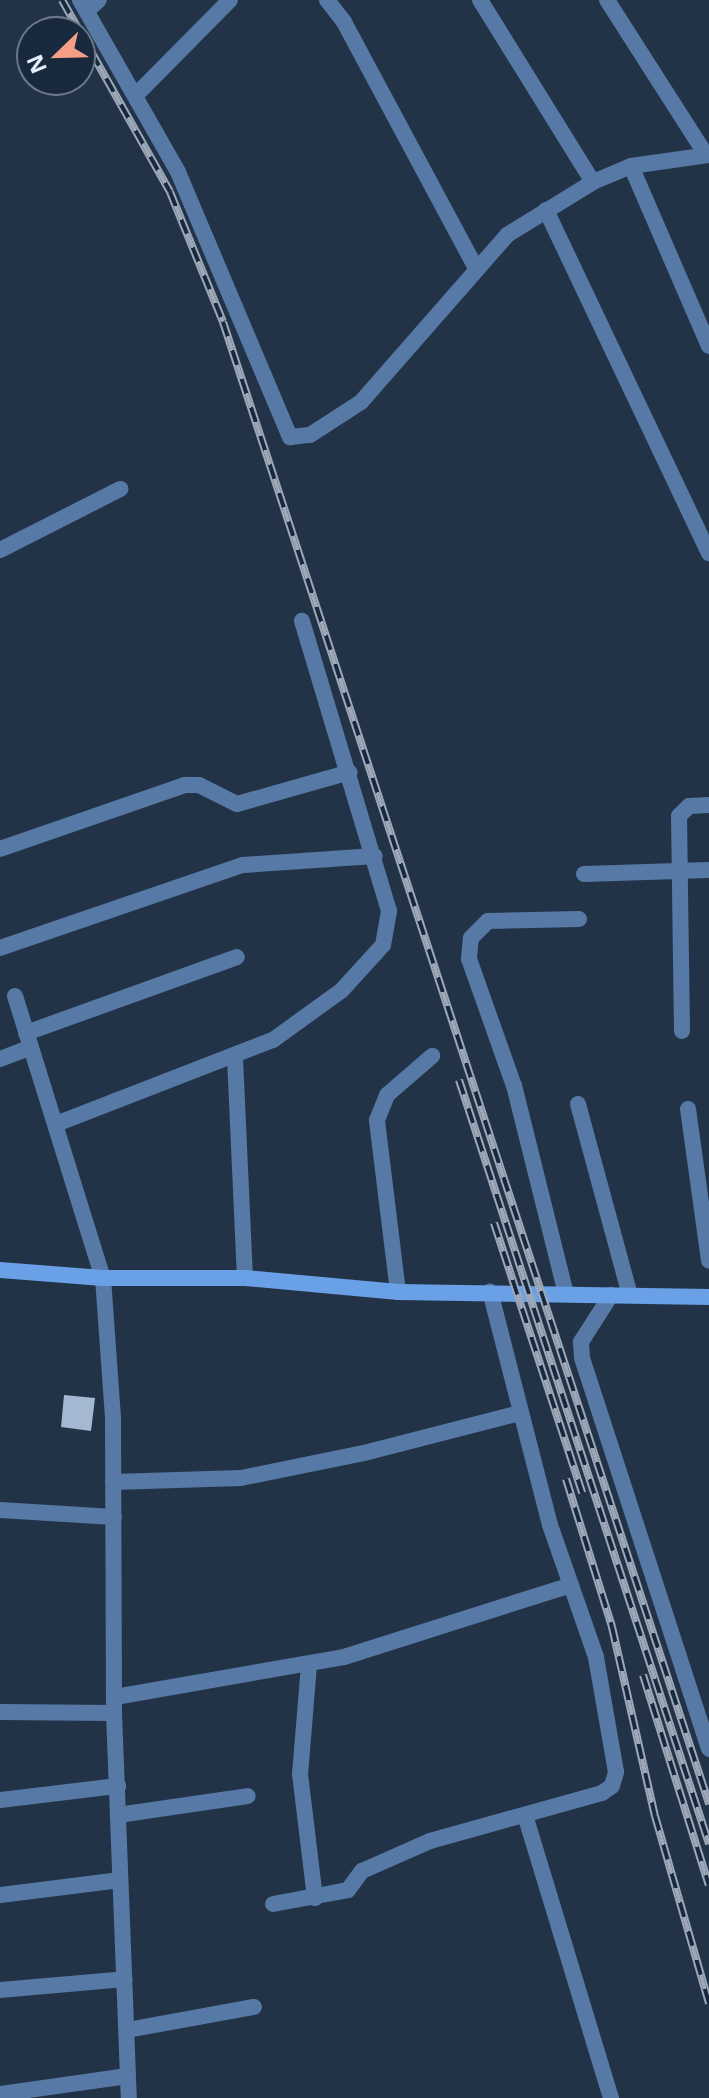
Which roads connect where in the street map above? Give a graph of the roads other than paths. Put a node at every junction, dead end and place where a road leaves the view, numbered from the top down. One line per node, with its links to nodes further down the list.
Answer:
1 (230, 0): 6 (street)
2 (327, 0): 11 (street)
3 (480, 0): 9 (street)
4 (607, 0): 7 (street)
5 (88, 4): 6 (street)
6 (137, 94): 11 (street)
7 (707, 155): 8 (street)
8 (631, 166): 9 (street); 12 (street)
9 (593, 182): 10 (street)
10 (546, 210): 11 (street); 15 (street)
11 (475, 266)
12 (709, 346)
13 (120, 489): 14 (street)
14 (0, 550)
15 (709, 553)
16 (302, 621): 17 (street)
17 (350, 772): 19 (street); 20 (street)
18 (709, 805): 22 (street)
19 (0, 849)
20 (375, 856): 25 (street); 31 (street)
21 (709, 870): 22 (street)
22 (680, 871): 23 (street); 28 (street)
23 (584, 874)
24 (579, 919): 42 (street)
25 (0, 948)
26 (237, 957): 29 (street)
27 (15, 996): 29 (street)
28 (682, 1031)
29 (29, 1040): 32 (street); 35 (street)
30 (432, 1056): 40 (street)
31 (235, 1058): 35 (street); 39 (street)
32 (0, 1059)
33 (578, 1104): 44 (street)
34 (688, 1109): 36 (street)
35 (56, 1124): 38 (street)
36 (709, 1261)
37 (0, 1270): 38 (street)
38 (103, 1278): 39 (street); 47 (street)
39 (245, 1278): 40 (street)
40 (398, 1292): 41 (street)
41 (490, 1292): 42 (street); 46 (street)
42 (566, 1294): 43 (street)
43 (611, 1295): 44 (street); 54 (street)
44 (630, 1295): 45 (street)
45 (709, 1297)
46 (520, 1413): 47 (street); 50 (street)
47 (113, 1482): 49 (street)
48 (0, 1510): 49 (street)
49 (114, 1517): 52 (street)
50 (571, 1585): 51 (street); 59 (street)
51 (309, 1665): 52 (street); 62 (street)
52 (115, 1705): 53 (street); 55 (street)
53 (0, 1712)
54 (709, 1749)
55 (118, 1786): 57 (street); 58 (street)
56 (248, 1796): 58 (street)
57 (0, 1800)
58 (118, 1815): 60 (street)
59 (525, 1815): 62 (street); 71 (street)
60 (120, 1880): 61 (street); 64 (street)
61 (0, 1895)
62 (315, 1898): 63 (street)
63 (273, 1904)
64 (125, 1979): 65 (street); 67 (street)
65 (0, 1990)
66 (254, 2007): 67 (street)
67 (127, 2030): 68 (street)
68 (128, 2076): 69 (street); 70 (street)
69 (0, 2094)
70 (129, 2098)
71 (611, 2098)

